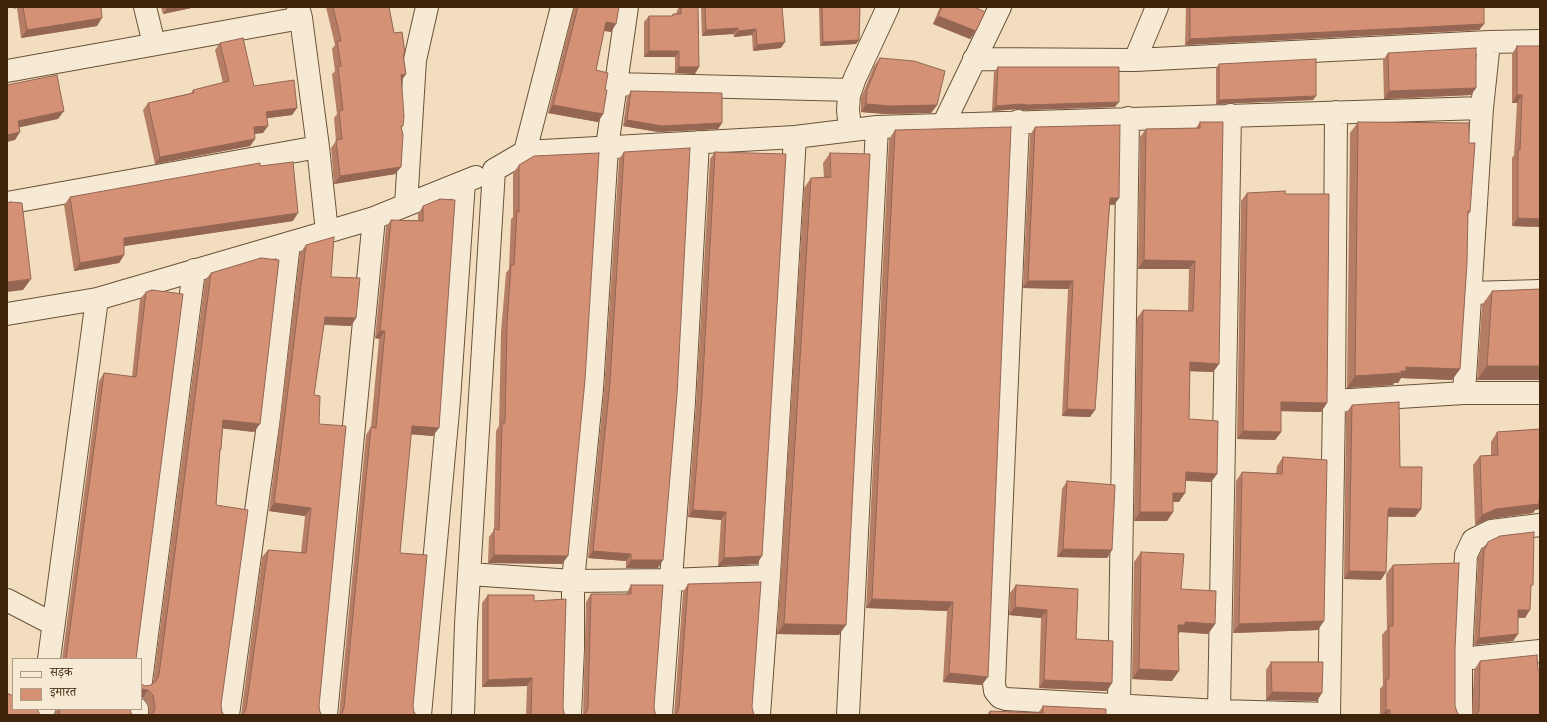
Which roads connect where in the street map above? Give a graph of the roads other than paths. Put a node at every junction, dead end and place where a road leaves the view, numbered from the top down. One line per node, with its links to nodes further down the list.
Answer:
1 (145, 7): 11 (street)
2 (427, 7): 33 (street)
3 (562, 7): 29 (street)
4 (627, 7): 15 (street)
5 (888, 7): 16 (street)
6 (1000, 7): 12 (street)
7 (1157, 7): 13 (street)
8 (300, 12): 11 (street); 27 (street)
9 (1540, 41): 10 (street)
10 (1489, 42): 13 (street); 17 (street)
11 (154, 44): 14 (street)
12 (974, 59): 13 (street); 22 (street)
13 (1135, 60)
14 (7, 71)
15 (616, 84): 16 (street); 28 (street)
16 (851, 90): 24 (street)
17 (1482, 108): 18 (street); 39 (street)
18 (1336, 112): 19 (street); 44 (street)
19 (1230, 115): 20 (street); 59 (street)
20 (1128, 118): 21 (street); 56 (street)
21 (1018, 121): 22 (street); 57 (street)
22 (944, 123): 23 (street)
23 (878, 127): 24 (street); 68 (street)
24 (850, 129): 25 (street)
25 (795, 137): 26 (street); 47 (street)
26 (698, 142): 28 (street); 48 (street)
27 (318, 147): 32 (street); 35 (street)
28 (607, 148): 29 (street); 49 (street)
29 (525, 152): 30 (street)
30 (494, 170): 31 (street); 46 (street)
31 (464, 182): 33 (street); 63 (street)
32 (7, 203)
33 (406, 205): 34 (street)
34 (374, 218): 35 (street); 62 (street)
35 (326, 232): 36 (street)
36 (289, 243): 37 (street); 61 (street)
37 (194, 270): 40 (street); 55 (street)
38 (1540, 291): 39 (street)
39 (1470, 293): 42 (street)
40 (97, 299): 41 (street); 51 (street)
41 (7, 314)
42 (1464, 393): 43 (street); 44 (street)
43 (1540, 393)
44 (1334, 401): 60 (street)
45 (1540, 525): 54 (street)
46 (469, 574): 49 (street); 64 (street)
47 (769, 576): 48 (street); 67 (street)
48 (670, 580): 49 (street); 66 (street)
49 (573, 581): 65 (street)
50 (7, 600): 51 (street)
51 (53, 624): 53 (street)
52 (1540, 651): 54 (street)
53 (49, 658)
54 (1461, 659): 69 (street)
55 (142, 673)
56 (1119, 704): 57 (street); 58 (street)
57 (1032, 708)
58 (1158, 711): 59 (street)
59 (1219, 711): 60 (street)
60 (1329, 714)
61 (228, 715)
62 (326, 715)
63 (420, 715)
64 (463, 715)
65 (570, 715)
66 (661, 715)
67 (759, 715)
68 (848, 715)
69 (1461, 715)

